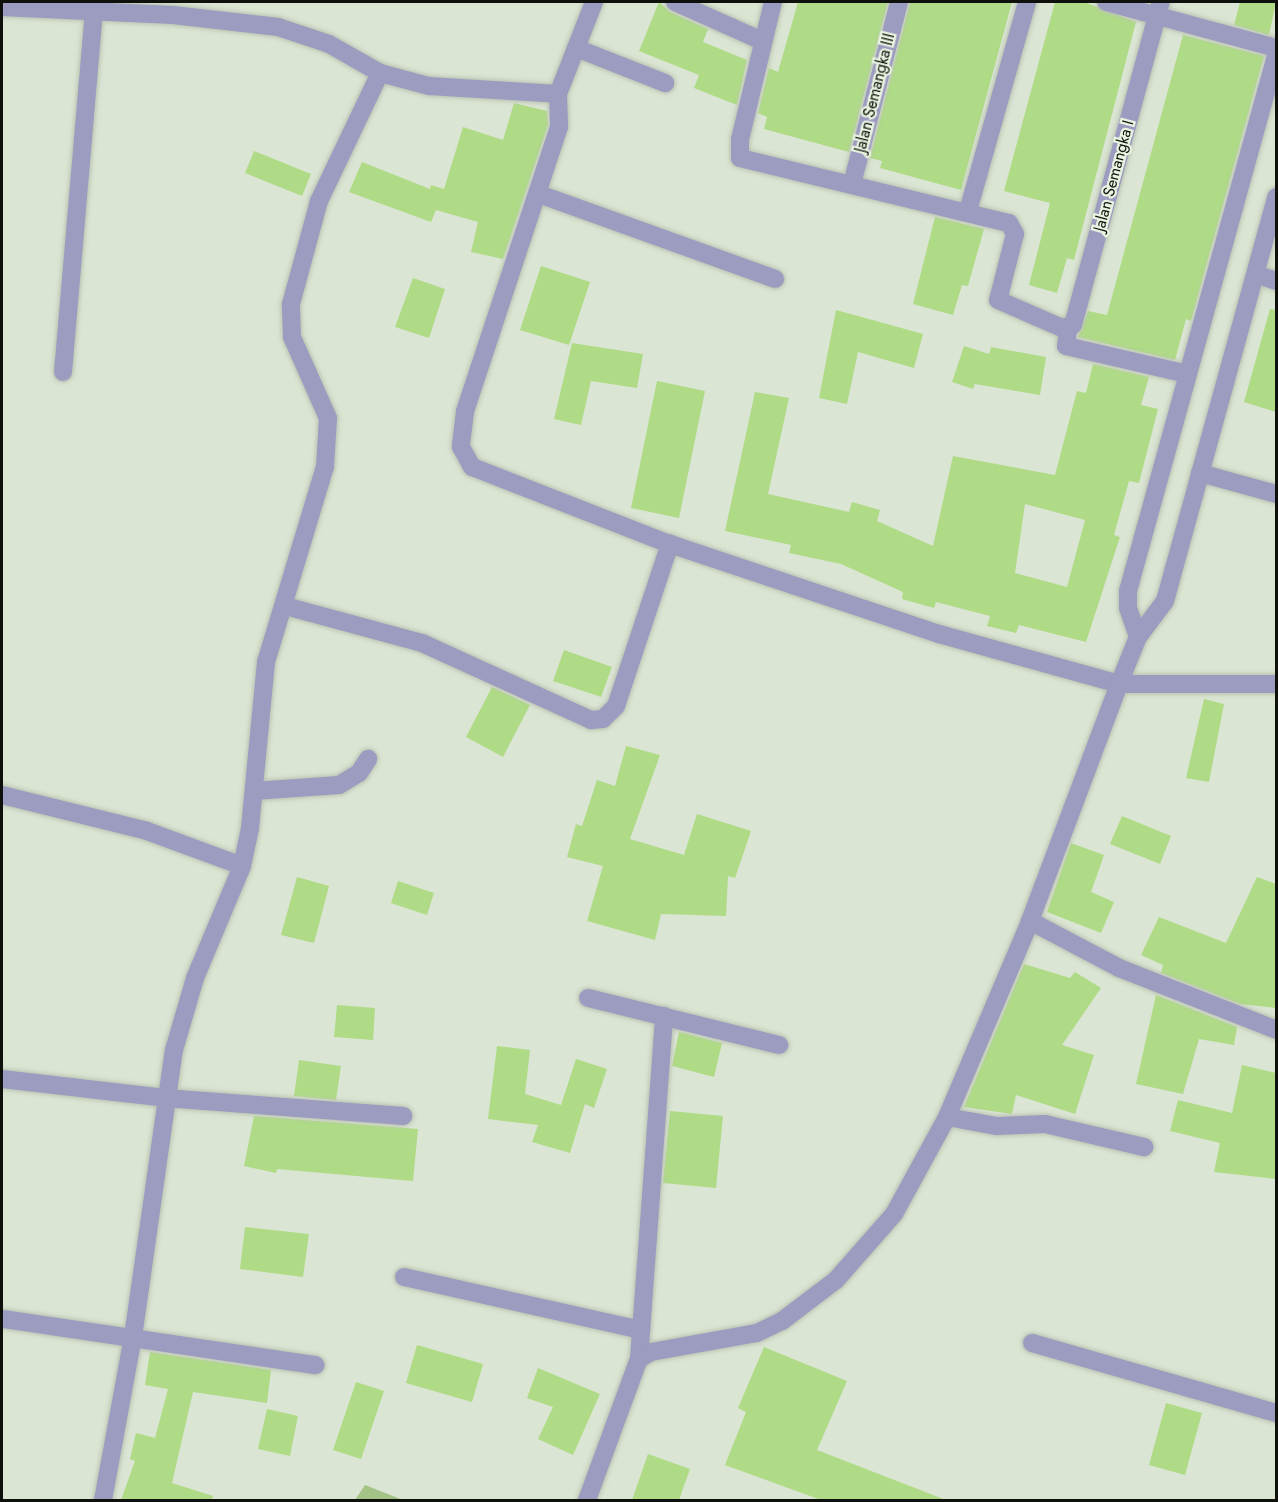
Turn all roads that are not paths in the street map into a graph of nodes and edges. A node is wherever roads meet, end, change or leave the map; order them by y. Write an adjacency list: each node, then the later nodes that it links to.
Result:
1 (594, 2): 12 (street)
2 (675, 2): 11 (street)
3 (773, 2): 11 (street)
4 (898, 2): 18 (street, Jalan Semangka III)
5 (1027, 2): 21 (street)
6 (1106, 2): 9 (street)
7 (2, 6): 8 (street)
8 (67, 6): 10 (street)
9 (1159, 8): 13 (street); 25 (street, Jalan Semangka I)
10 (94, 14): 15 (street); 26 (street)
11 (762, 41): 18 (street)
12 (576, 48): 16 (street); 17 (street)
13 (1276, 48)
14 (1276, 56): 27 (street)
15 (380, 74): 17 (street); 31 (street)
16 (665, 83)
17 (558, 94): 19 (street)
18 (852, 184): 21 (street)
19 (539, 194): 23 (street); 30 (street)
20 (1276, 197): 22 (street)
21 (968, 211): 25 (street)
22 (1258, 275): 24 (street); 28 (street)
23 (775, 279)
24 (1276, 280)
25 (1065, 328): 27 (street)
26 (63, 372)
27 (1187, 374): 32 (street)
28 (1200, 473): 29 (street); 32 (street)
29 (1276, 494)
30 (670, 544): 31 (street); 33 (street)
31 (285, 606): 36 (street)
32 (1138, 637): 33 (street)
33 (1119, 684): 34 (street); 39 (street)
34 (1276, 684)
35 (368, 759): 36 (street)
36 (254, 791): 38 (street)
37 (2, 795): 38 (street)
38 (242, 866): 45 (street)
39 (1030, 921): 42 (street); 47 (street)
40 (588, 998): 41 (street)
41 (664, 1016): 43 (street); 51 (street)
42 (1276, 1030)
43 (779, 1046)
44 (2, 1079): 45 (street)
45 (165, 1098): 46 (street); 52 (street)
46 (403, 1116)
47 (946, 1117): 48 (street); 54 (street)
48 (1144, 1147)
49 (404, 1277): 51 (street)
50 (3, 1319): 52 (street)
51 (641, 1330): 54 (street)
52 (133, 1337): 55 (street); 57 (street)
53 (1032, 1343): 56 (street)
54 (639, 1359): 58 (street)
55 (316, 1365)
56 (1276, 1413)
57 (103, 1500)
58 (587, 1500)

